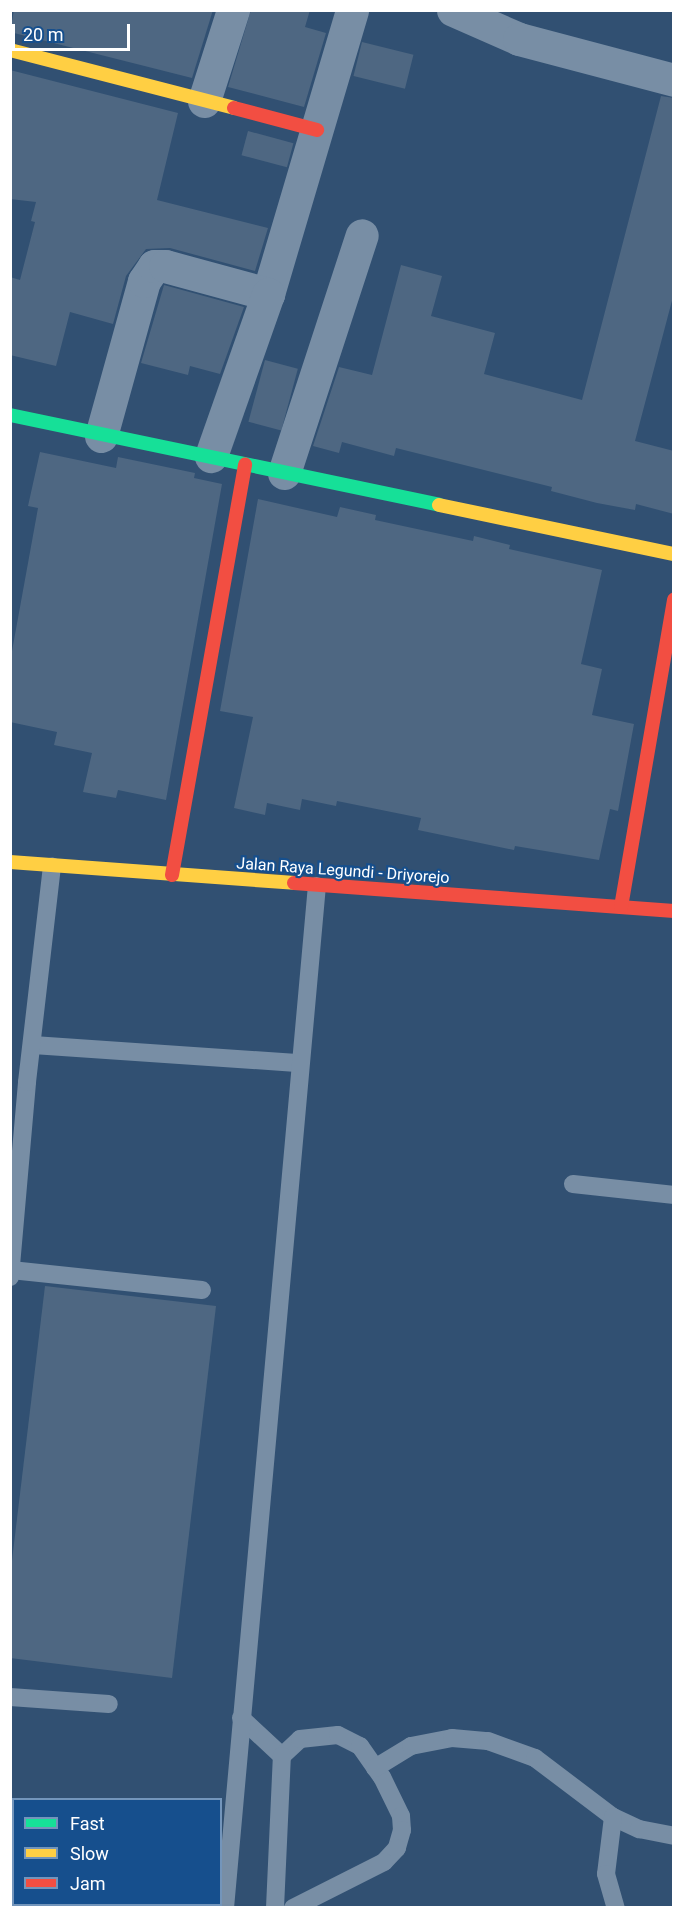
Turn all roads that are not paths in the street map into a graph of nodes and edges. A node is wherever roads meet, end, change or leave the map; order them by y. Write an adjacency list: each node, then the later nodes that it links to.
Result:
1 (233, 10): 6 (street)
2 (352, 10): 7 (street)
3 (453, 10): 5 (street)
4 (10, 50): 6 (street)
5 (674, 80)
6 (204, 101): 7 (street)
7 (317, 130): 9 (street)
8 (362, 235): 14 (street)
9 (267, 294): 11 (street); 12 (street)
10 (10, 415): 11 (street)
11 (101, 436): 12 (street)
12 (211, 456): 13 (street)
13 (245, 464): 14 (street); 19 (street)
14 (284, 473): 15 (street)
15 (674, 554)
16 (674, 600): 21 (street)
17 (10, 862): 18 (street, Jalan Raya Legundi - Driyorejo)
18 (52, 866): 19 (street, Jalan Raya Legundi - Driyorejo); 23 (lane)
19 (172, 875): 20 (street, Jalan Raya Legundi - Driyorejo)
20 (317, 886): 21 (street, Jalan Raya Legundi - Driyorejo); 24 (lane)
21 (621, 907): 22 (street, Jalan Raya Legundi - Driyorejo)
22 (674, 911)
23 (33, 1045): 24 (lane); 25 (lane)
24 (300, 1063): 32 (lane)
25 (19, 1081): 28 (lane)
26 (573, 1184): 27 (lane)
27 (674, 1195)
28 (11, 1273): 29 (lane)
29 (202, 1290)
30 (10, 1697): 31 (lane)
31 (109, 1704)
32 (241, 1718): 33 (lane); 37 (lane)
33 (282, 1756): 34 (lane); 38 (lane)
34 (375, 1768): 35 (lane); 39 (lane)
35 (613, 1817): 36 (lane); 40 (lane)
36 (674, 1836)
37 (225, 1908)
38 (274, 1908)
39 (292, 1908)
40 (616, 1908)

